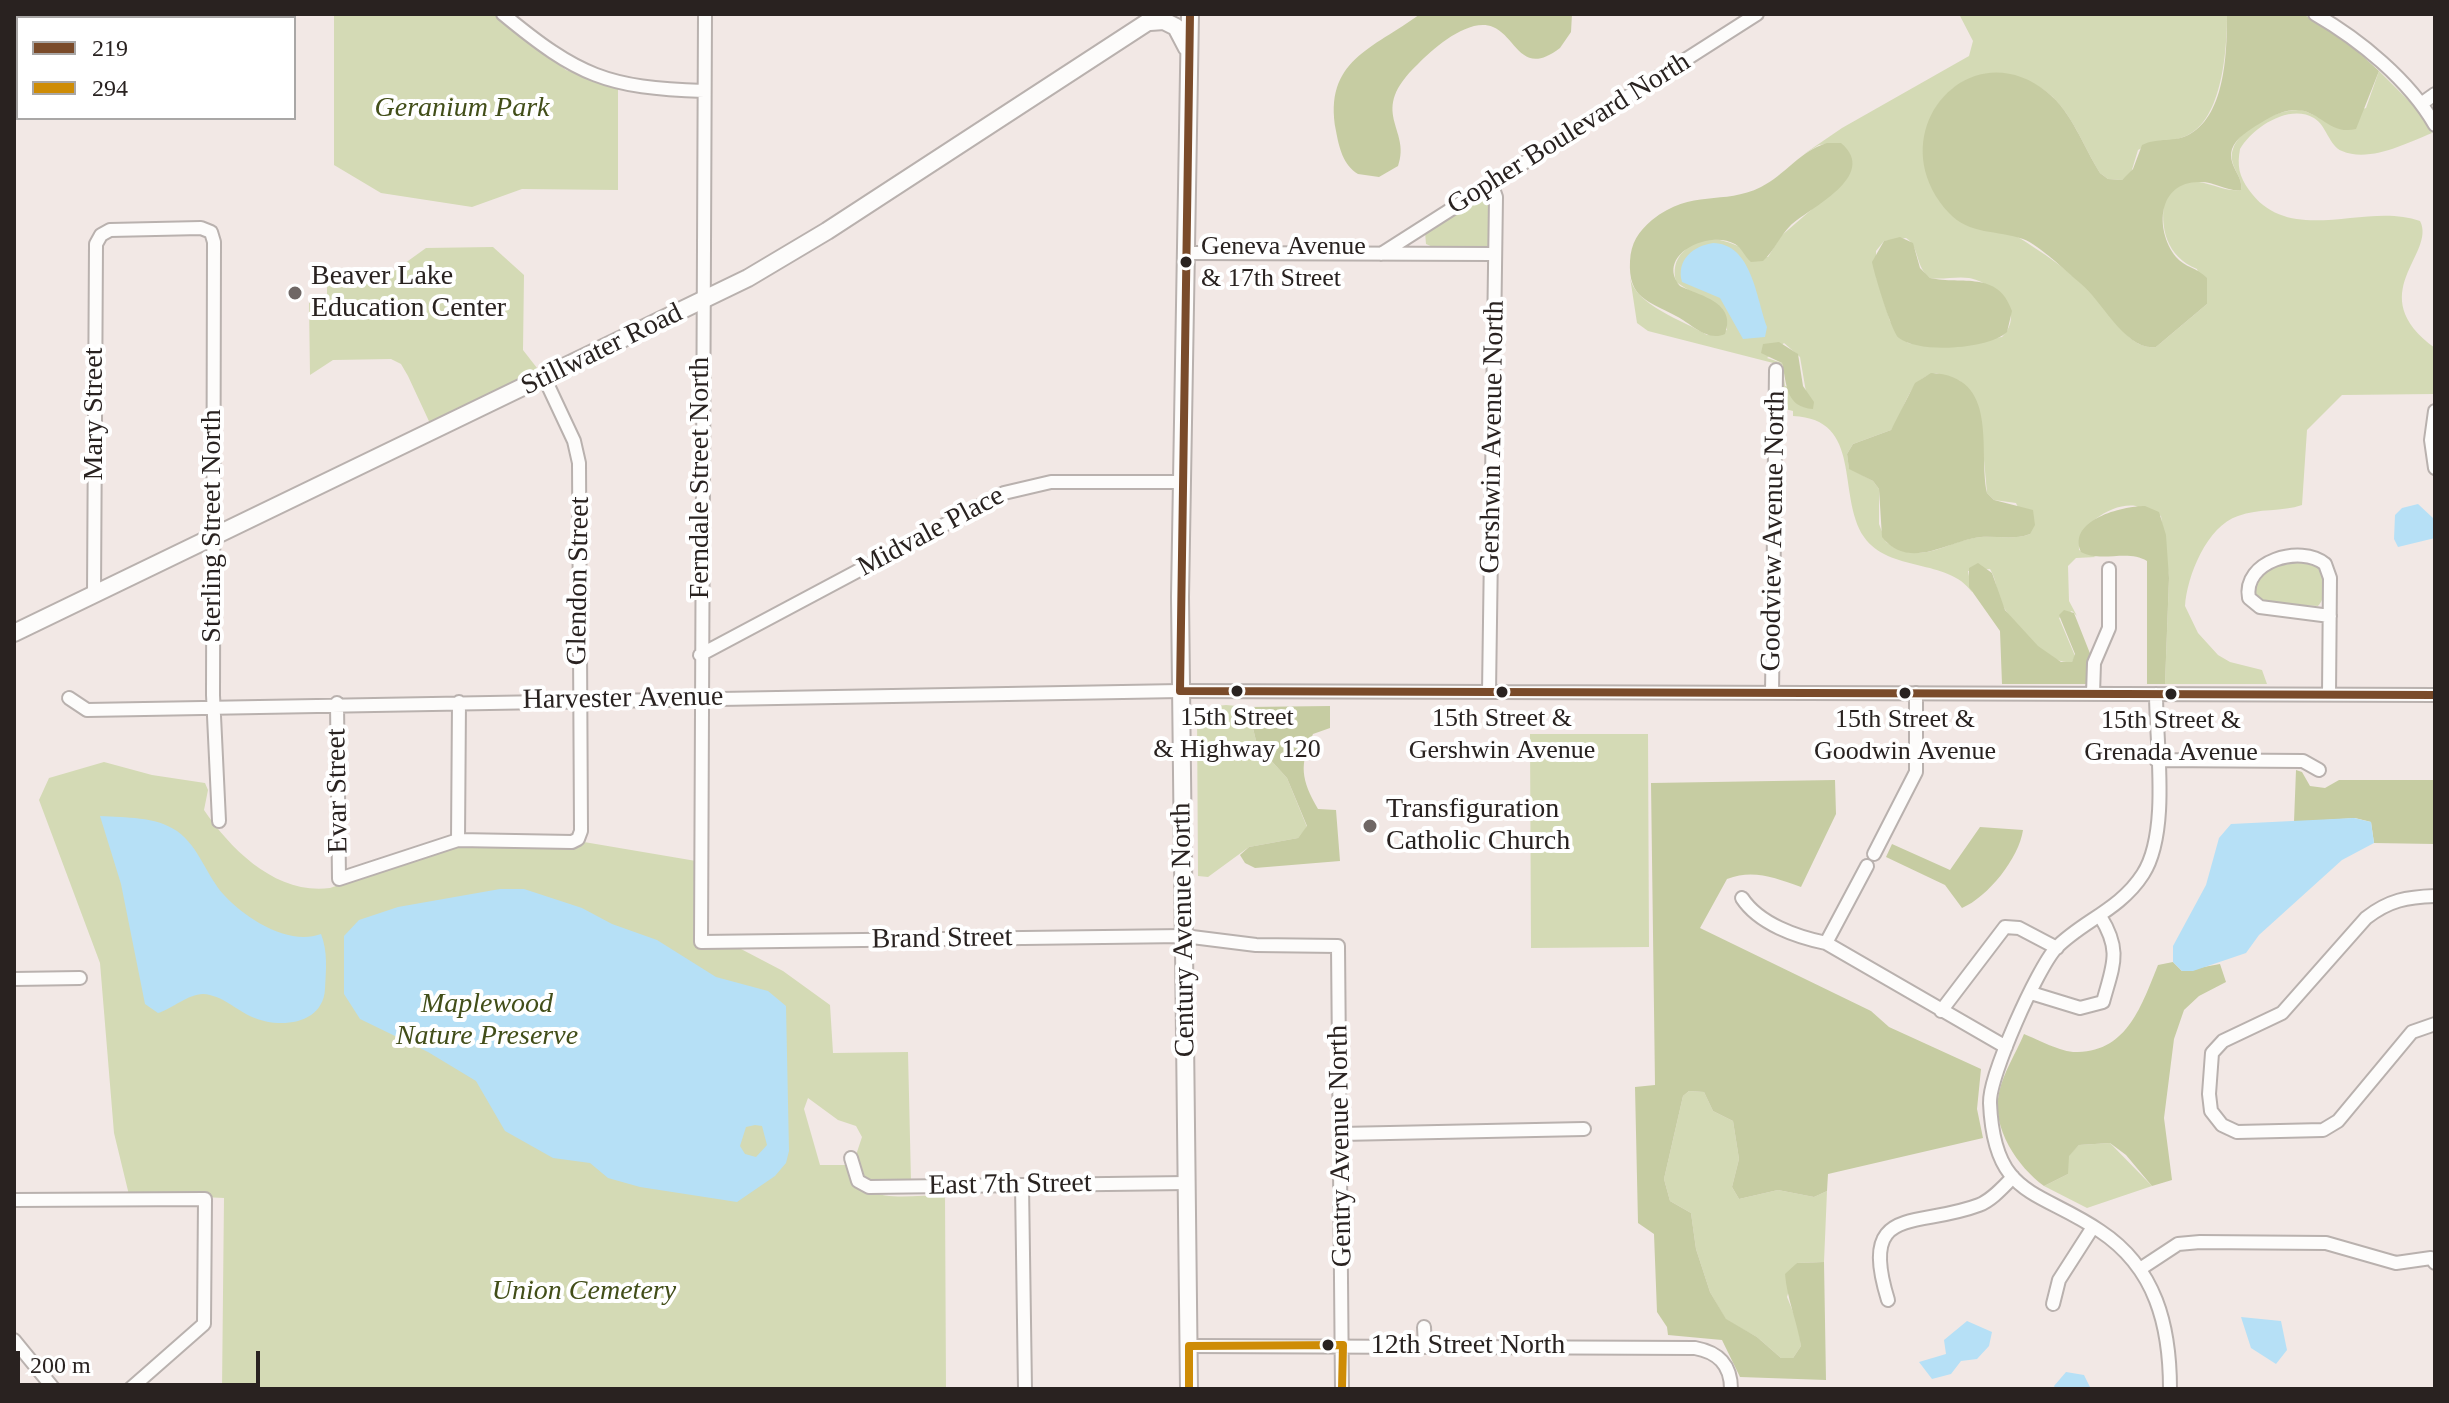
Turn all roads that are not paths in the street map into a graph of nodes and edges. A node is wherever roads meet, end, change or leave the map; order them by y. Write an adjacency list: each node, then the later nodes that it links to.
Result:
1 (705, 14): 8 (street, Ferndale Street North)
2 (1190, 14): 7 (main road, Century Avenue North)
3 (1757, 14): 12 (street, Gopher Boulevard North)
4 (507, 15): 8 (street)
5 (2324, 16): 10 (street)
6 (1154, 18): 7 (main road); 17 (main road, Stillwater Road)
7 (1190, 58): 14 (main road, Century Avenue North)
8 (704, 91): 17 (street, Ferndale Street North)
9 (2435, 94): 10 (street)
10 (2421, 104): 11 (street)
11 (2435, 125)
12 (1491, 183): 15 (street, Gopher Boulevard North); 16 (street, Gershwin Avenue North)
13 (211, 232): 23 (street, Sterling Street North); 25 (street, Mary Street)
14 (1187, 253): 15 (street); 22 (main road, Century Avenue North)
15 (1381, 254): 16 (street)
16 (1495, 254): 30 (street, Gershwin Avenue North)
17 (702, 301): 19 (main road, Stillwater Road); 28 (street, Ferndale Street North)
18 (1776, 370): 31 (street, Goodview Avenue North)
19 (544, 377): 23 (main road, Stillwater Road); 39 (street, Glendon Street)
20 (2435, 411): 21 (street)
21 (2435, 468)
22 (1182, 482): 28 (street, Midvale Place); 29 (main road, Century Avenue North)
23 (212, 538): 25 (main road, Stillwater Road); 42 (street, Sterling Street North)
24 (2109, 569): 33 (street)
25 (94, 594): 27 (main road, Stillwater Road)
26 (2330, 616): 26 (street); 35 (street)
27 (14, 633)
28 (700, 655): 38 (street, Ferndale Street North)
29 (1180, 691): 30 (street, Harvester Avenue); 38 (street, Harvester Avenue); 52 (main road, Century Avenue North)
30 (1489, 692): 31 (street, Harvester Avenue)
31 (1772, 693): 32 (street, Harvester Avenue)
32 (1916, 693): 33 (street, Harvester Avenue); 47 (street)
33 (2093, 694): 34 (street, Harvester Avenue)
34 (2156, 694): 35 (street, Harvester Avenue); 43 (street)
35 (2329, 694): 36 (street, Harvester Avenue)
36 (2435, 695)
37 (69, 698): 42 (street, Harvester Avenue)
38 (700, 698): 39 (street, Harvester Avenue); 53 (street, Ferndale Street North)
39 (578, 700): 40 (street, Harvester Avenue); 46 (street, Glendon Street)
40 (459, 702): 41 (street, Harvester Avenue); 46 (street)
41 (337, 703): 42 (street, Harvester Avenue); 46 (street, Evar Street)
42 (215, 706): 45 (street, Sterling Street North)
43 (2156, 760): 44 (street); 51 (street)
44 (2319, 770)
45 (219, 821)
46 (458, 840)
47 (1874, 854)
48 (1867, 866): 54 (street)
49 (2435, 896): 61 (street)
50 (1742, 898): 54 (street)
51 (2100, 916): 56 (street); 59 (street)
52 (1184, 936): 53 (street, Brand Street); 55 (street, Brand Street); 67 (main road, Century Avenue North)
53 (701, 942)
54 (1826, 943): 60 (street)
55 (1338, 946): 64 (street, Gentry Avenue North)
56 (2057, 948): 59 (street); 60 (street)
57 (80, 978): 58 (street)
58 (14, 979)
59 (2031, 993): 62 (street)
60 (1941, 1011): 62 (street)
61 (2435, 1024)
62 (2006, 1047): 66 (street)
63 (1584, 1129): 64 (street)
64 (1341, 1134): 77 (street, Gentry Avenue North)
65 (851, 1158): 68 (street, East 7th Street)
66 (2013, 1177): 70 (street); 73 (street)
67 (1187, 1183): 68 (street, East 7th Street); 78 (main road, Century Avenue North)
68 (1022, 1185): 82 (street)
69 (14, 1200): 81 (street)
70 (2093, 1227): 72 (street); 74 (street)
71 (2434, 1256): 72 (street)
72 (2140, 1269): 86 (street)
73 (1888, 1300)
74 (2053, 1304)
75 (1424, 1327): 79 (street)
76 (14, 1340): 80 (street)
77 (1343, 1345): 78 (street, 12th Street North); 79 (street, 12th Street North); 84 (street)
78 (1189, 1346): 83 (main road, Century Avenue North)
79 (1425, 1346): 85 (street, 12th Street North)
80 (54, 1389)
81 (130, 1389)
82 (1025, 1389)
83 (1189, 1389)
84 (1342, 1389)
85 (1731, 1389)
86 (2170, 1389)

